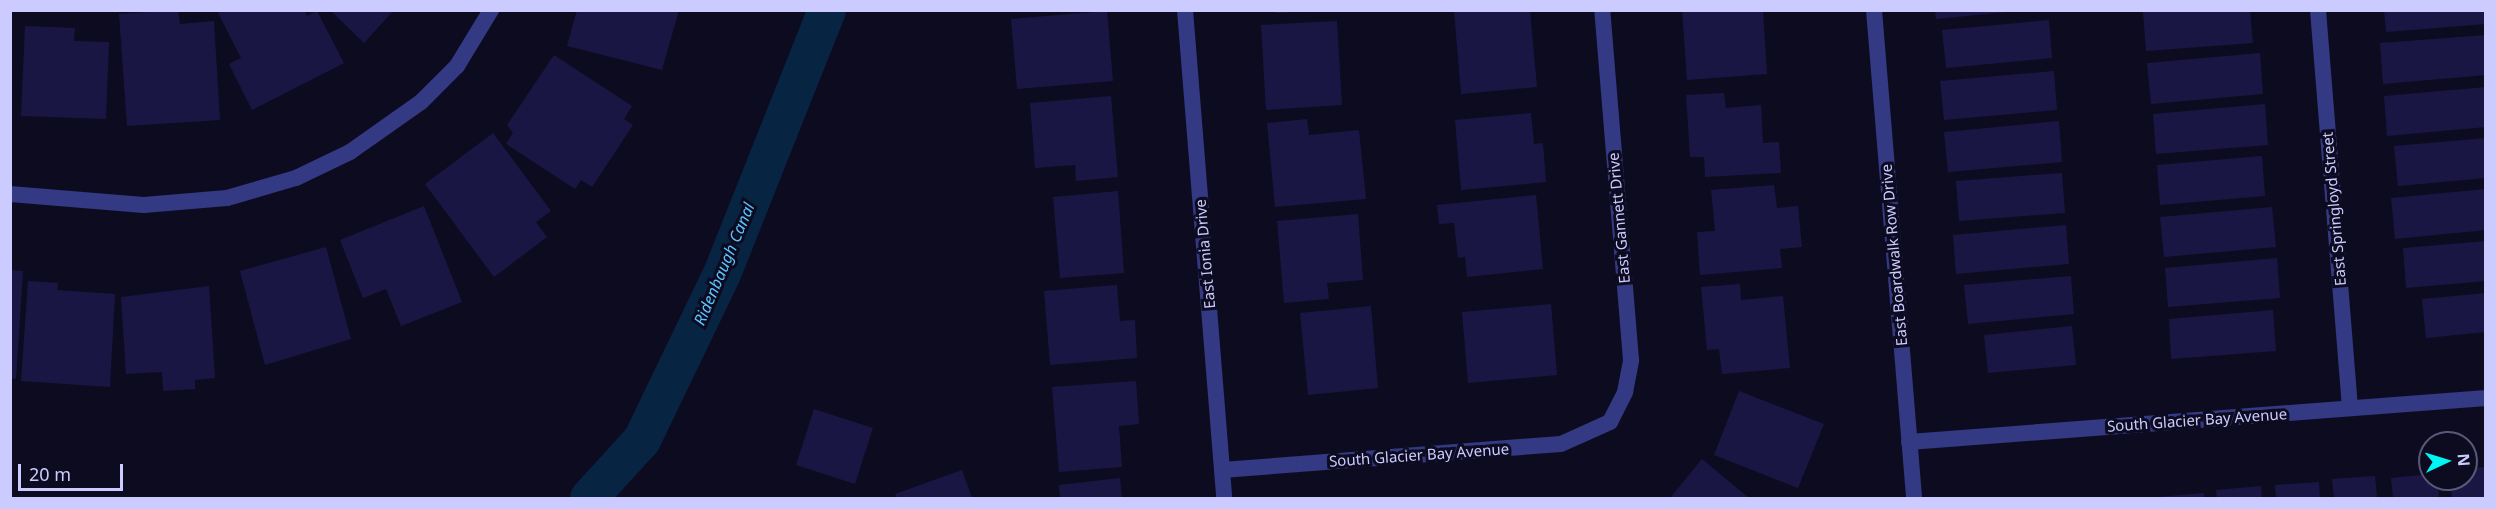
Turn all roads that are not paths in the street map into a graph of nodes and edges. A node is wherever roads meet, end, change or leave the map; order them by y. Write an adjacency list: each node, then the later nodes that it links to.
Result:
1 (491, 10): 6 (street)
2 (1185, 10): 11 (street, East Ionia Drive)
3 (1602, 10): 9 (street, East Gannett Drive)
4 (1875, 10): 10 (street, East Boardwalk Row Drive)
5 (2318, 10): 8 (street, East Springloyd Street)
6 (10, 194)
7 (2486, 398): 8 (street, South Glacier Bay Avenue)
8 (2350, 408): 10 (street, South Glacier Bay Avenue)
9 (1610, 422): 11 (street, South Glacier Bay Avenue)
10 (1909, 442): 13 (street, East Boardwalk Row Drive)
11 (1222, 470): 12 (street, East Ionia Drive)
12 (1224, 498)
13 (1914, 498)

